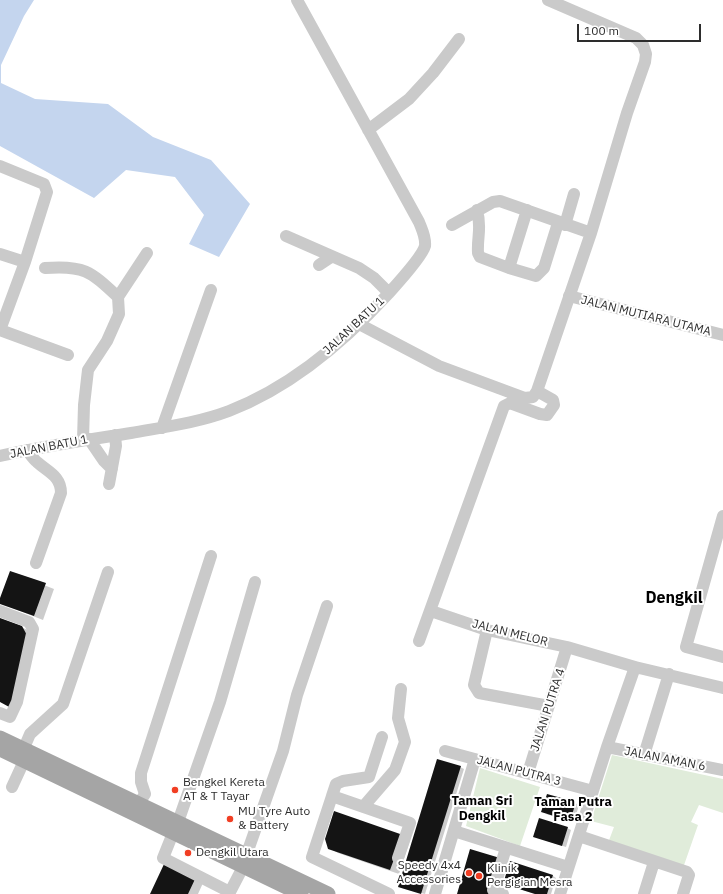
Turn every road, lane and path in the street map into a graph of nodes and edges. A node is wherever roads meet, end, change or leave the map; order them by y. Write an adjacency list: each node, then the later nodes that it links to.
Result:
1 (297, 0): 4 (street, JALAN BATU 1)
2 (548, 0): 11 (street)
3 (459, 39): 4 (street)
4 (368, 130): 21 (street, JALAN BATU 1)
5 (0, 166): 16 (street)
6 (574, 194): 9 (street)
7 (477, 210): 8 (street); 10 (street); 19 (street)
8 (527, 210): 9 (street); 19 (street)
9 (561, 224): 11 (street); 19 (street)
10 (452, 225)
11 (591, 233): 23 (street)
12 (286, 236): 15 (street)
13 (147, 253): 22 (street)
14 (0, 254): 16 (street)
15 (331, 257): 17 (street); 21 (street)
16 (25, 262): 25 (street)
17 (319, 265)
18 (46, 268): 22 (street)
19 (509, 268)
20 (211, 290): 29 (street)
21 (389, 293): 24 (street, JALAN BATU 1)
22 (118, 296): 31 (street)
23 (569, 296): 26 (street, JALAN MUTIARA UTAMA); 28 (street)
24 (359, 324): 28 (street); 29 (street, JALAN BATU 1)
25 (0, 330): 27 (street)
26 (723, 335)
27 (68, 355)
28 (537, 391): 42 (street)
29 (162, 428): 30 (street, JALAN BATU 1)
30 (115, 435): 31 (street, JALAN BATU 1); 34 (street)
31 (86, 440): 32 (street, JALAN BATU 1); 34 (street)
32 (27, 450): 33 (street, JALAN BATU 1); 38 (street)
33 (0, 456)
34 (112, 469): 35 (street)
35 (109, 484)
36 (723, 516): 47 (street)
37 (211, 556): 67 (street)
38 (36, 563)
39 (108, 572): 59 (street)
40 (255, 582): 69 (street)
41 (326, 606): 74 (street)
42 (430, 610): 44 (street, JALAN MELOR); 45 (street)
43 (0, 612): 53 (street)
44 (487, 630): 46 (street, JALAN MELOR); 52 (street)
45 (419, 641)
46 (567, 647): 48 (street, JALAN MELOR); 52 (street, JALAN PUTRA 4)
47 (723, 657)
48 (635, 667): 49 (street, JALAN MELOR); 56 (street)
49 (669, 674): 50 (street, JALAN MELOR); 60 (street)
50 (723, 688)
51 (401, 689): 68 (street)
52 (549, 706): 63 (street, JALAN PUTRA 4)
53 (5, 715)
54 (382, 737): 66 (street)
55 (0, 738): 59 (main road)
56 (607, 747): 60 (street, JALAN AMAN 6); 65 (street)
57 (0, 749): 59 (main road)
58 (444, 751): 61 (street, JALAN PUTRA 3)
59 (24, 755): 64 (street); 67 (main road); 69 (main road)
60 (644, 755): 62 (street, JALAN AMAN 6)
61 (475, 759): 63 (street, JALAN PUTRA 3); 70 (street)
62 (723, 770)
63 (528, 773): 65 (street, JALAN PUTRA 3)
64 (12, 788)
65 (593, 790): 71 (street)
66 (332, 796): 68 (street); 81 (street)
67 (139, 803): 69 (main road)
68 (363, 807): 73 (street)
69 (175, 827): 74 (main road); 78 (street)
70 (454, 831): 72 (street); 82 (street)
71 (579, 836): 75 (street); 76 (street)
72 (506, 848): 76 (street); 83 (street)
73 (398, 858)
74 (244, 862): 77 (main road); 78 (street); 80 (main road)
75 (654, 862): 85 (street); 86 (street)
76 (568, 867): 84 (street)
77 (278, 889): 79 (main road)
78 (233, 893)
79 (301, 894)
80 (328, 894)
81 (389, 894)
82 (435, 894)
83 (503, 894)
84 (560, 894)
85 (644, 894)
86 (683, 894)

